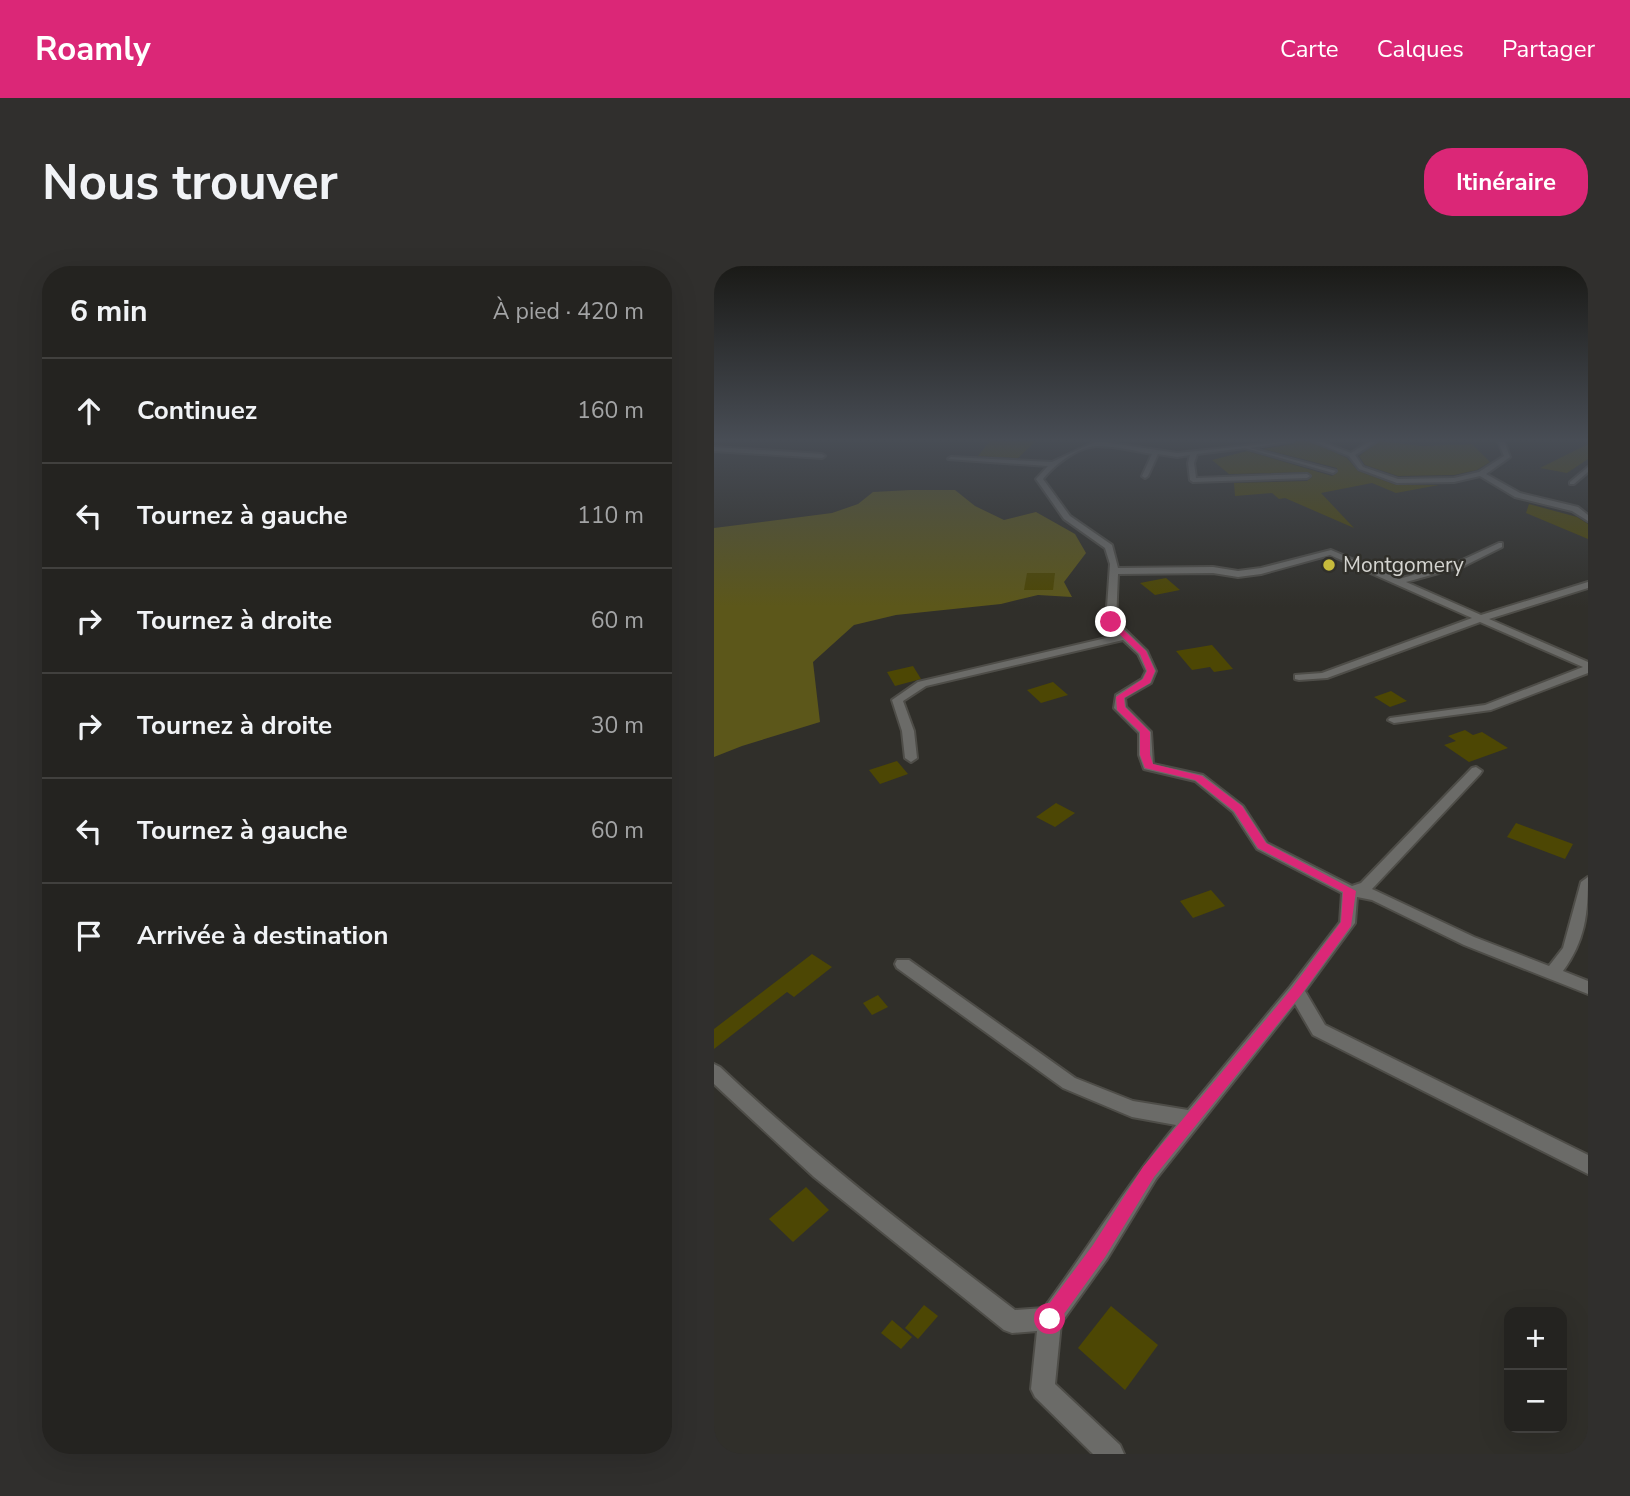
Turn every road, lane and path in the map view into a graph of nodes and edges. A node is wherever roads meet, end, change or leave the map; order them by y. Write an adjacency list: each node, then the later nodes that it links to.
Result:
1 (1054, 496): 5 (street)
2 (1524, 496): 3 (street)
3 (1588, 519)
4 (1499, 545): 6 (street)
5 (1113, 571): 6 (street); 9 (street)
6 (1401, 581): 8 (street)
7 (1588, 585): 8 (street)
8 (1479, 619): 10 (street); 11 (street)
9 (1126, 636): 13 (street); 16 (street)
10 (1588, 668): 12 (street)
11 (1299, 677)
12 (1394, 720)
13 (911, 758)
14 (1476, 771): 16 (street)
15 (1588, 882): 18 (street)
16 (1350, 891): 18 (street); 20 (street)
17 (903, 964): 22 (street)
18 (1553, 973): 19 (street)
19 (1588, 988)
20 (1296, 991): 22 (street); 23 (street)
21 (714, 1072): 24 (street)
22 (1192, 1119): 24 (street)
23 (1588, 1165)
24 (1050, 1319): 25 (street)
25 (1111, 1454)

